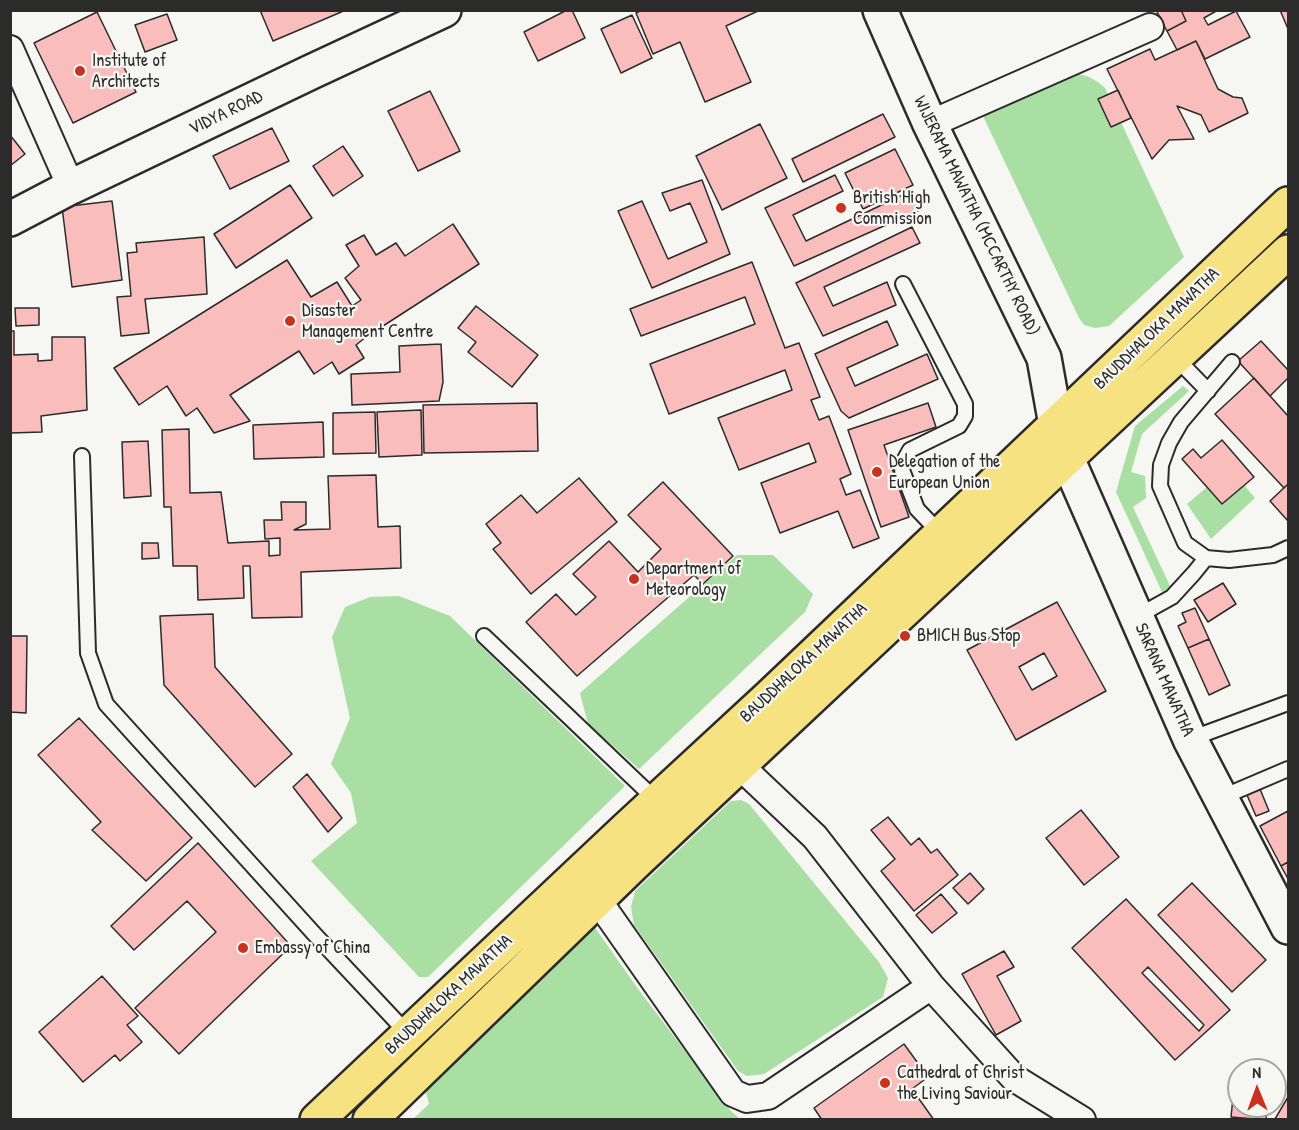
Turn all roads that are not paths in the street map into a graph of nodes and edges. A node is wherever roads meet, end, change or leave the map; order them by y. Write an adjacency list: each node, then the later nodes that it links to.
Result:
1 (880, 10): 5 (street, WIJERAMA MAWATHA (MCCARTHY ROAD))
2 (430, 13): 6 (street, VIDYA ROAD)
3 (1150, 27): 5 (street)
4 (10, 49): 6 (street)
5 (930, 124): 14 (street, WIJERAMA MAWATHA (MCCARTHY ROAD))
6 (71, 187): 8 (street, VIDYA ROAD)
7 (1288, 204): 14 (main road, BAUDDHALOKA MAWATHA)
8 (10, 219)
9 (1288, 252): 11 (main road, BAUDDHALOKA MAWATHA)
10 (903, 284): 17 (lane)
11 (1175, 357): 13 (lane); 16 (main road, BAUDDHALOKA MAWATHA)
12 (1232, 362): 13 (lane)
13 (1208, 391): 19 (lane)
14 (1056, 425): 16 (street, SARANA MAWATHA); 17 (main road, BAUDDHALOKA MAWATHA)
15 (82, 456): 31 (lane)
16 (1067, 458): 20 (street, SARANA MAWATHA); 24 (main road, BAUDDHALOKA MAWATHA)
17 (941, 534): 27 (main road, BAUDDHALOKA MAWATHA)
18 (1288, 548): 19 (lane)
19 (1206, 558): 20 (lane)
20 (1136, 617): 23 (street, SARANA MAWATHA)
21 (484, 636): 27 (lane)
22 (1288, 703): 23 (lane)
23 (1190, 740): 26 (street, SARANA MAWATHA)
24 (739, 765): 28 (main road, BAUDDHALOKA MAWATHA); 30 (street)
25 (1288, 769): 26 (lane)
26 (1220, 798): 29 (street, SARANA MAWATHA)
27 (657, 801): 28 (main road, BAUDDHALOKA MAWATHA)
28 (586, 888): 30 (street); 31 (main road, BAUDDHALOKA MAWATHA)
29 (1288, 927)
30 (931, 987): 34 (street)
31 (420, 1047): 32 (main road, BAUDDHALOKA MAWATHA); 33 (main road, BAUDDHALOKA MAWATHA)
32 (317, 1119)
33 (370, 1119)
34 (1082, 1119)

